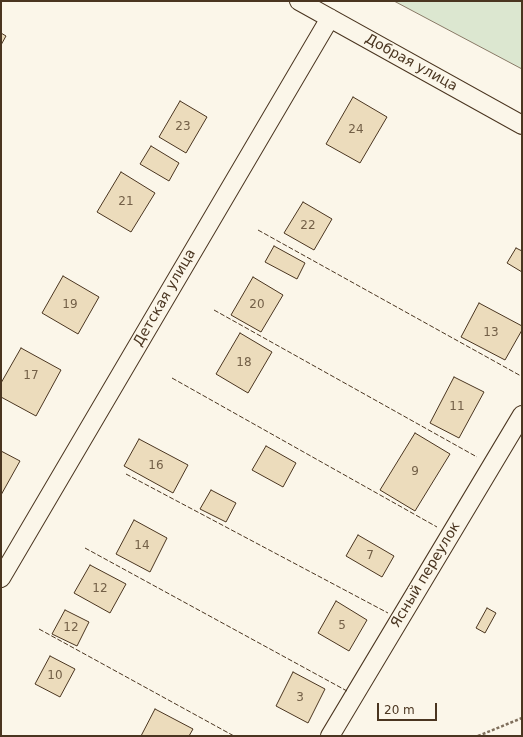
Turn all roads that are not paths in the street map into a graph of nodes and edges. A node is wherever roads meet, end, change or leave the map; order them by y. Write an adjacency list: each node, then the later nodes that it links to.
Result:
1 (299, 1): 2 (street, Добрая улица)
2 (330, 18): 3 (street, Добрая улица); 5 (street, Детская улица)
3 (522, 125)
4 (522, 415): 6 (street, Ясный переулок)
5 (1, 578)
6 (330, 736)

